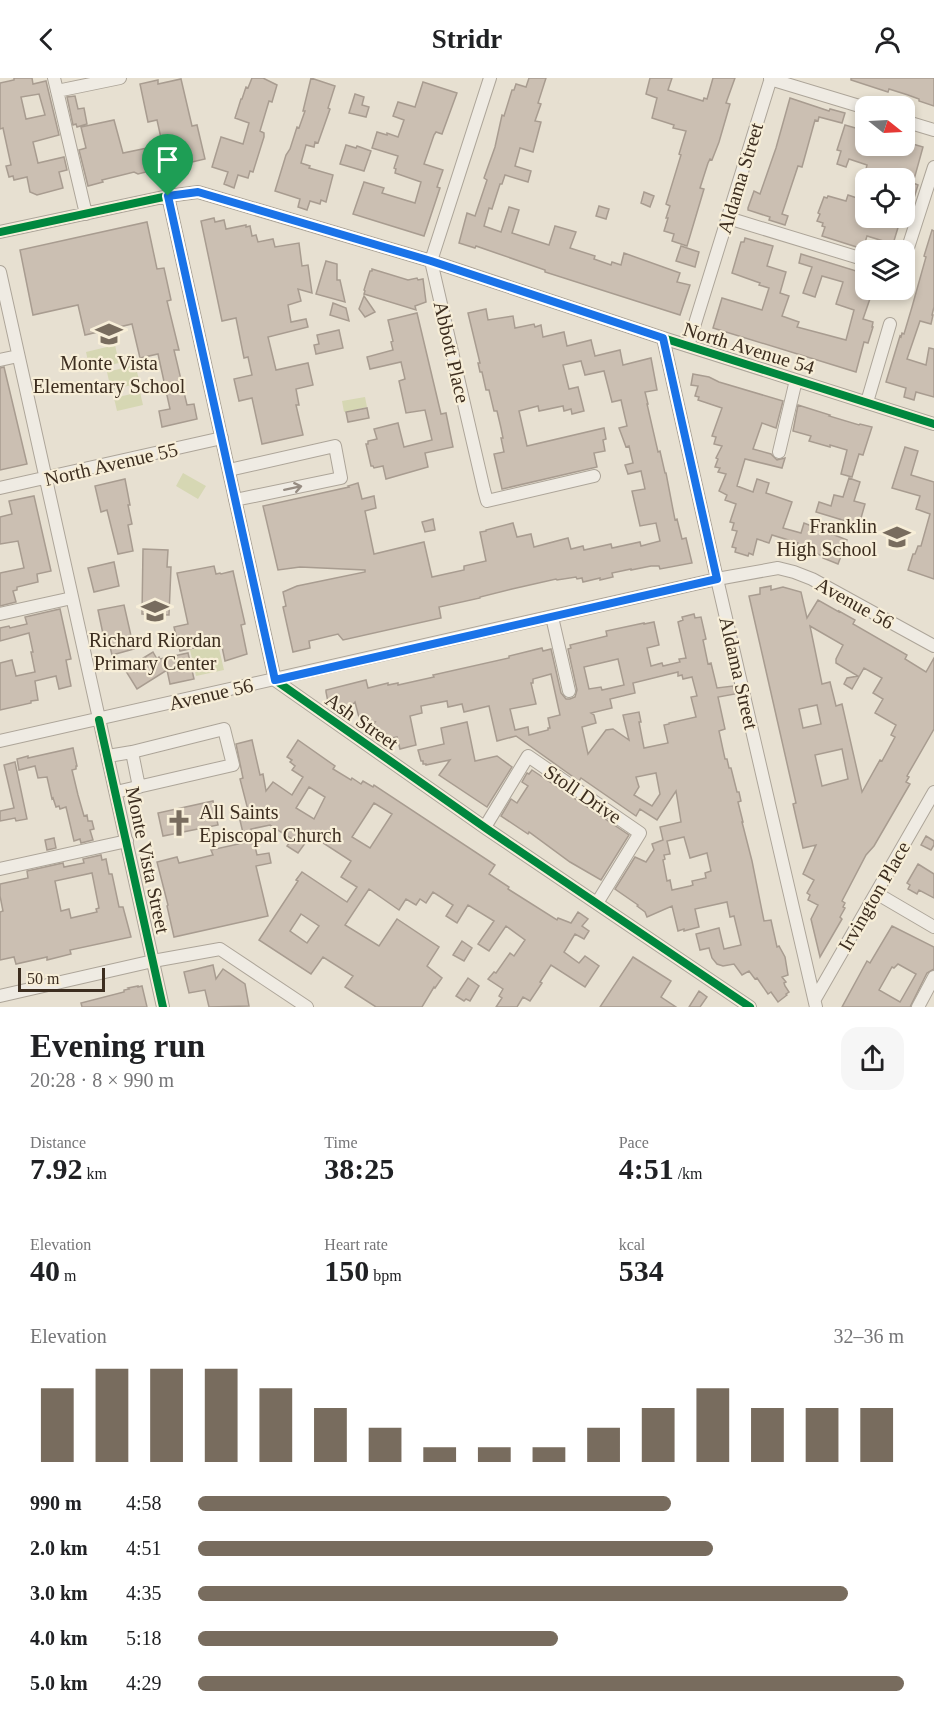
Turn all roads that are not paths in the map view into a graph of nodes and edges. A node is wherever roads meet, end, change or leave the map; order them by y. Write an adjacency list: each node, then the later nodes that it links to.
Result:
1 (54, 78): 5 (street)
2 (120, 78): 5 (street)
3 (490, 78): 16 (street)
4 (771, 78): 6 (street); 12 (street, Aldama Street)
5 (57, 91): 11 (street)
6 (855, 105)
7 (915, 124): 8 (street)
8 (934, 130)
9 (934, 167): 14 (street)
10 (168, 196): 11 (street, North Avenue 54); 16 (street, North Avenue 54); 26 (street)
11 (86, 214): 13 (street, North Avenue 54)
12 (728, 218): 15 (street); 20 (street, Aldama Street)
13 (0, 232)
14 (910, 240)
15 (855, 258)
16 (431, 261): 19 (street, North Avenue 54); 29 (street, Abbott Place)
17 (0, 273): 21 (street, Monte Vista Street)
18 (890, 324): 24 (street)
19 (663, 338): 20 (street, North Avenue 54); 33 (street, Aldama Street)
20 (688, 346): 23 (street, North Avenue 54)
21 (18, 356): 22 (street); 30 (street, Monte Vista Street)
22 (0, 360)
23 (796, 380): 24 (street, North Avenue 54); 27 (street)
24 (867, 402): 25 (street, North Avenue 54)
25 (934, 424)
26 (222, 438): 28 (street); 30 (street, North Avenue 55)
27 (779, 452)
28 (229, 470): 32 (street); 32 (street, one-way to 28)
29 (594, 476)
30 (46, 478): 31 (street, North Avenue 55); 34 (street, Monte Vista Street)
31 (0, 488)
32 (235, 500): 38 (street)
33 (717, 579): 36 (street, Avenue 56); 37 (street, Avenue 56); 56 (street, Aldama Street)
34 (72, 598): 35 (street); 40 (street, Monte Vista Street)
35 (0, 614)
36 (552, 617): 38 (street, Avenue 56); 39 (street)
37 (934, 646)
38 (275, 680): 40 (street, Avenue 56); 47 (street, Ash Street)
39 (569, 691)
40 (99, 720): 41 (street, Avenue 56); 43 (street, Monte Vista Street)
41 (0, 741)
42 (132, 752): 43 (street); 44 (street); 44 (street)
43 (108, 756): 45 (street, Monte Vista Street)
44 (139, 787): 45 (street)
45 (116, 792): 48 (street, Monte Vista Street)
46 (934, 792): 50 (street, Irvington Place)
47 (485, 827): 51 (street, Ash Street); 51 (street, Stoll Drive)
48 (127, 841): 49 (street); 53 (street, Monte Vista Street)
49 (0, 868)
50 (876, 893): 52 (street); 56 (street, Irvington Place)
51 (597, 903): 59 (street, Ash Street)
52 (934, 927)
53 (153, 961): 55 (street); 57 (street, Monte Vista Street); 58 (street)
54 (934, 977): 60 (street)
55 (0, 996)
56 (815, 1003)
57 (163, 1007)
58 (307, 1007)
59 (750, 1007)
60 (918, 1007)

